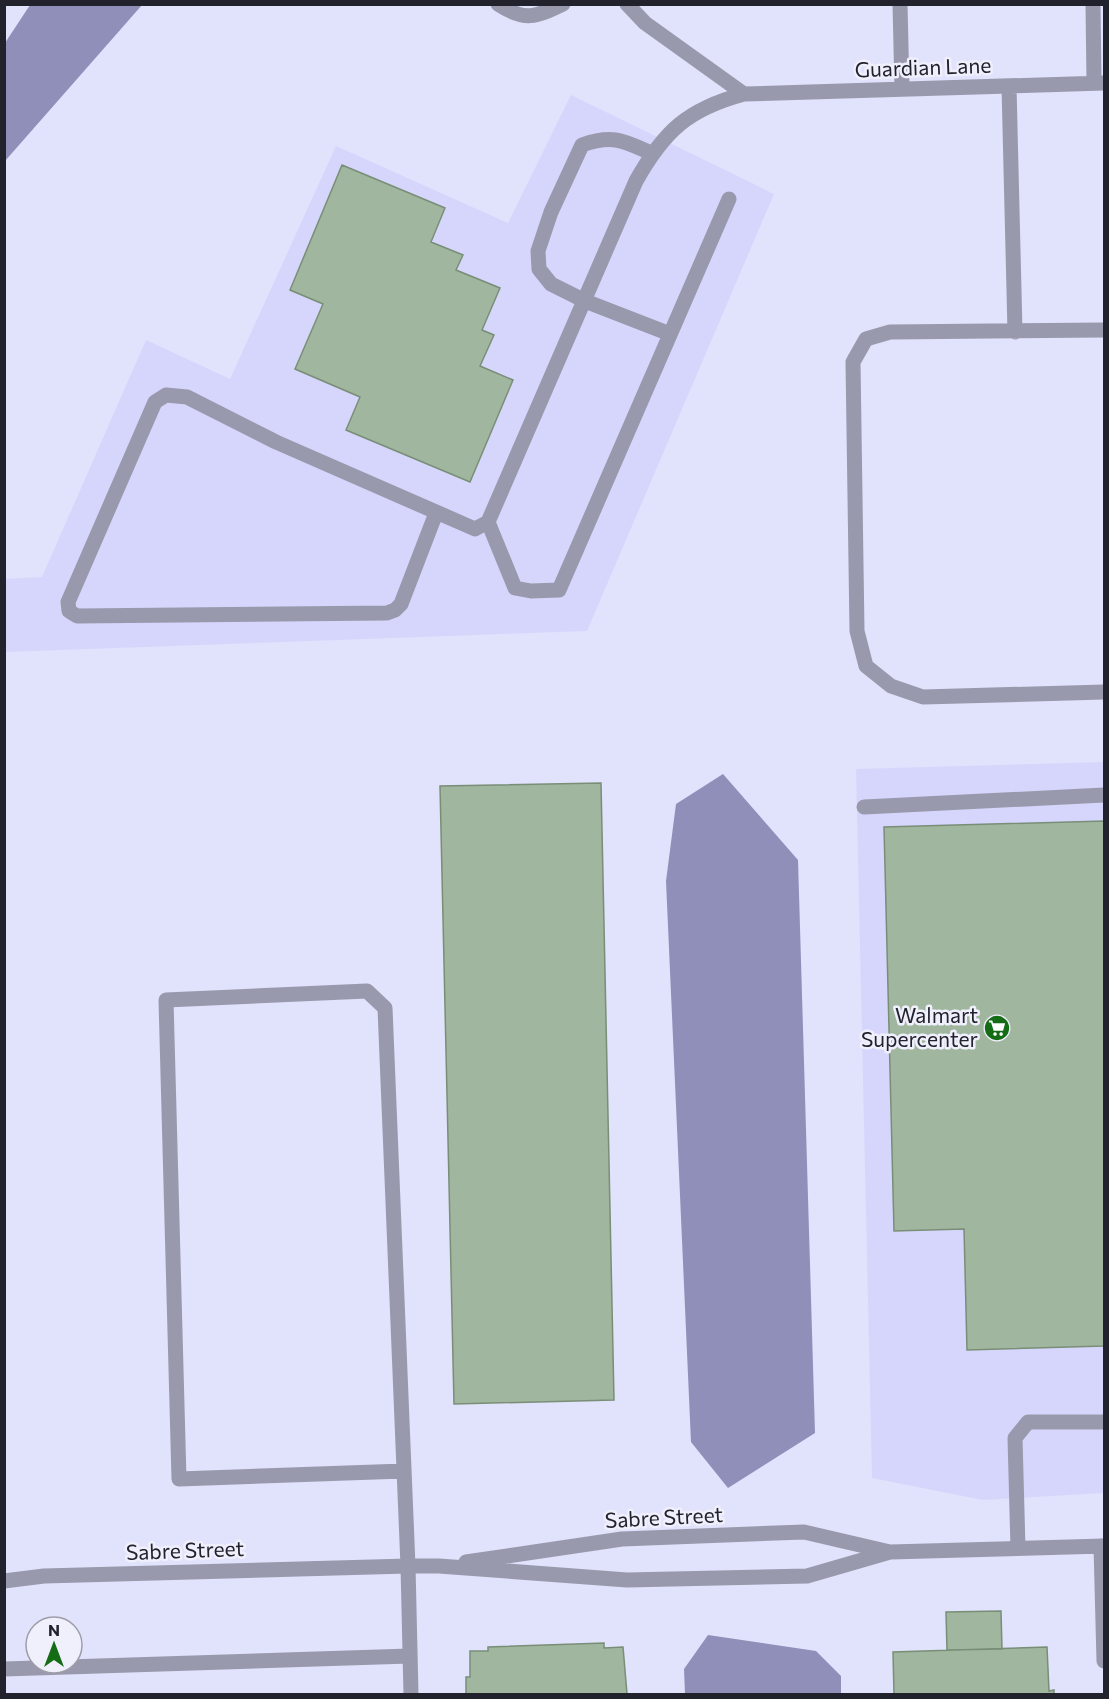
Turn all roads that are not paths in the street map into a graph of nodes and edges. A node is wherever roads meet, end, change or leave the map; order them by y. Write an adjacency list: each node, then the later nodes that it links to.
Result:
1 (498, 4): 2 (street)
2 (563, 4)
3 (627, 4): 9 (street)
4 (900, 4): 8 (street)
5 (1093, 4): 6 (street)
6 (1099, 83): 7 (street, Guardian Lane)
7 (1009, 86): 8 (street, Guardian Lane); 14 (street)
8 (902, 89): 9 (street, Guardian Lane)
9 (744, 94): 10 (street, Guardian Lane)
10 (651, 153): 12 (street, Guardian Lane); 12 (street)
11 (729, 199): 15 (street)
12 (585, 301): 15 (street); 17 (street, Guardian Lane)
13 (1104, 330): 14 (street)
14 (1015, 332): 18 (street)
15 (670, 334): 17 (street)
16 (436, 513): 16 (street); 17 (street)
17 (489, 522)
18 (1104, 692)
19 (1104, 795): 20 (street)
20 (864, 807)
21 (1104, 1422): 24 (street)
22 (404, 1471): 22 (street); 26 (street)
23 (1103, 1546): 24 (street, Sabre Street); 30 (street)
24 (1018, 1548): 25 (street, Sabre Street)
25 (890, 1552): 27 (street, Sabre Street); 27 (street, Sabre Street)
26 (408, 1566): 27 (street, Sabre Street); 28 (street, Sabre Street); 29 (street)
27 (439, 1566)
28 (4, 1581)
29 (410, 1656): 31 (street); 32 (street)
30 (1104, 1661)
31 (4, 1669)
32 (411, 1695)

